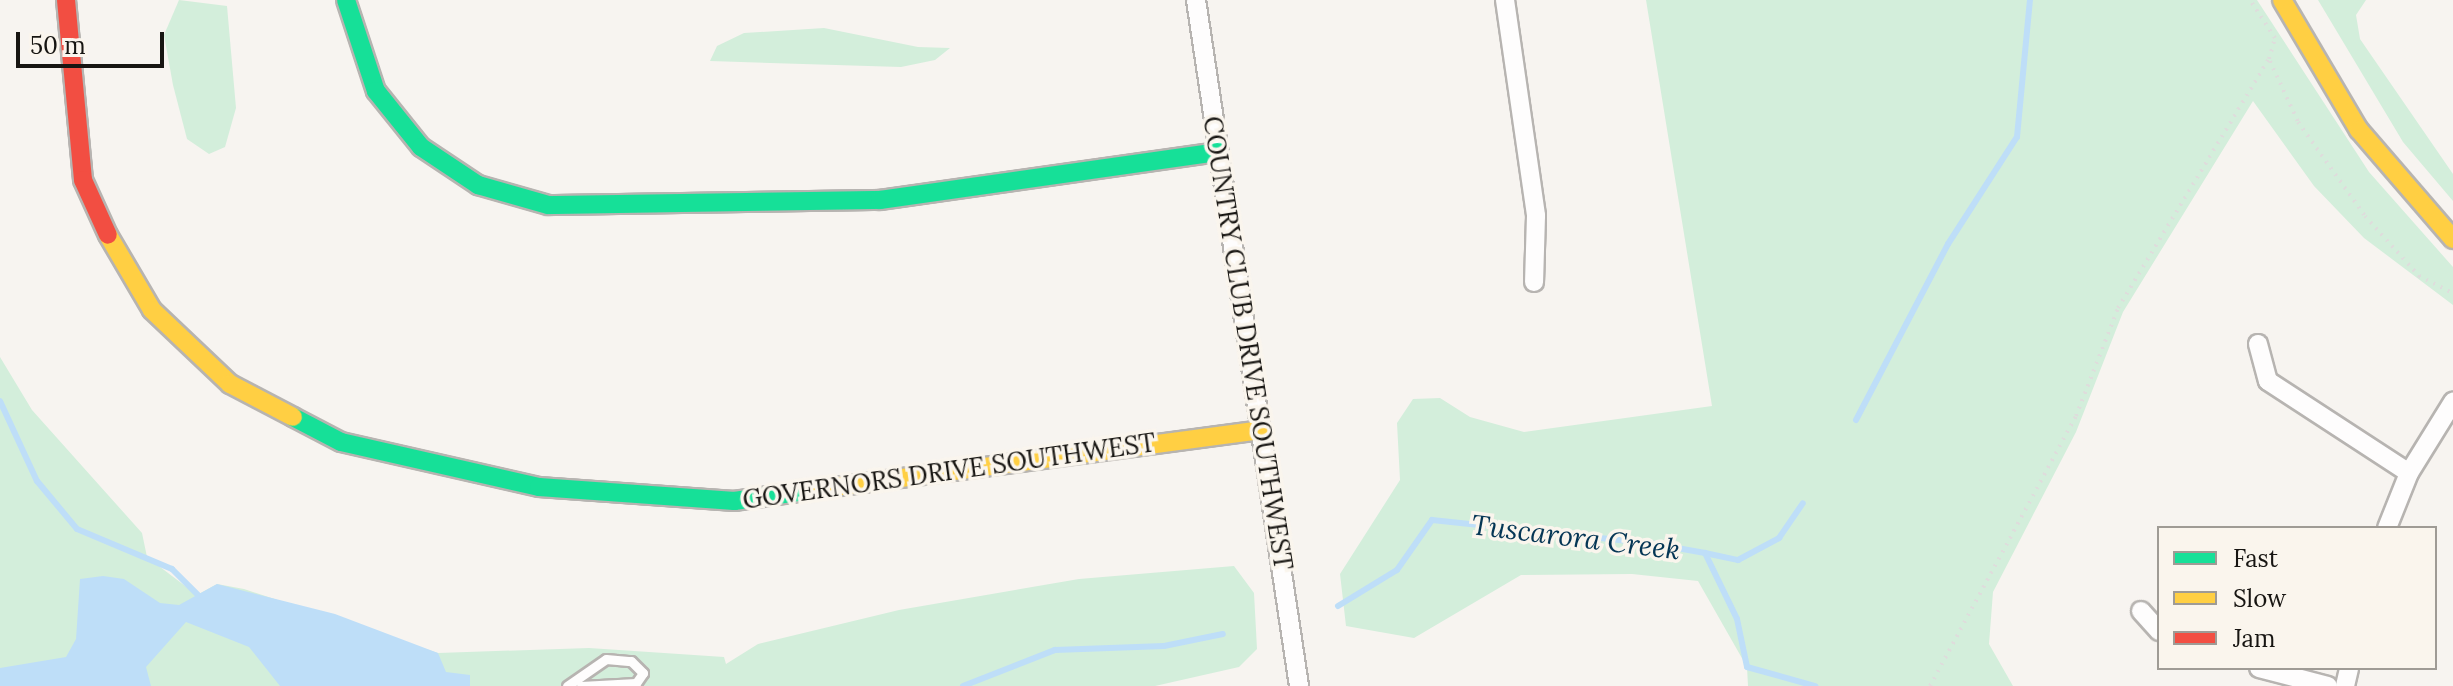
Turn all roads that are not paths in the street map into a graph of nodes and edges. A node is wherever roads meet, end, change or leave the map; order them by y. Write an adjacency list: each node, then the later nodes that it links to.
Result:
1 (66, 0): 11 (street, GOVERNORS DRIVE SOUTHWEST)
2 (346, 0): 6 (street)
3 (1196, 0): 6 (street, COUNTRY CLUB DRIVE SOUTHWEST)
4 (1505, 0): 8 (street)
5 (2282, 0): 7 (street)
6 (1219, 152): 11 (street, COUNTRY CLUB DRIVE SOUTHWEST)
7 (2453, 239)
8 (1534, 282)
9 (2258, 344): 12 (street)
10 (2453, 402): 12 (street)
11 (1261, 430): 19 (street, COUNTRY CLUB DRIVE SOUTHWEST)
12 (2409, 473): 13 (street)
13 (2388, 526)
14 (2141, 611): 15 (street)
15 (2157, 629)
16 (2267, 670): 20 (street)
17 (567, 686): 18 (lane)
18 (581, 686)
19 (1299, 686)
20 (2328, 686)

